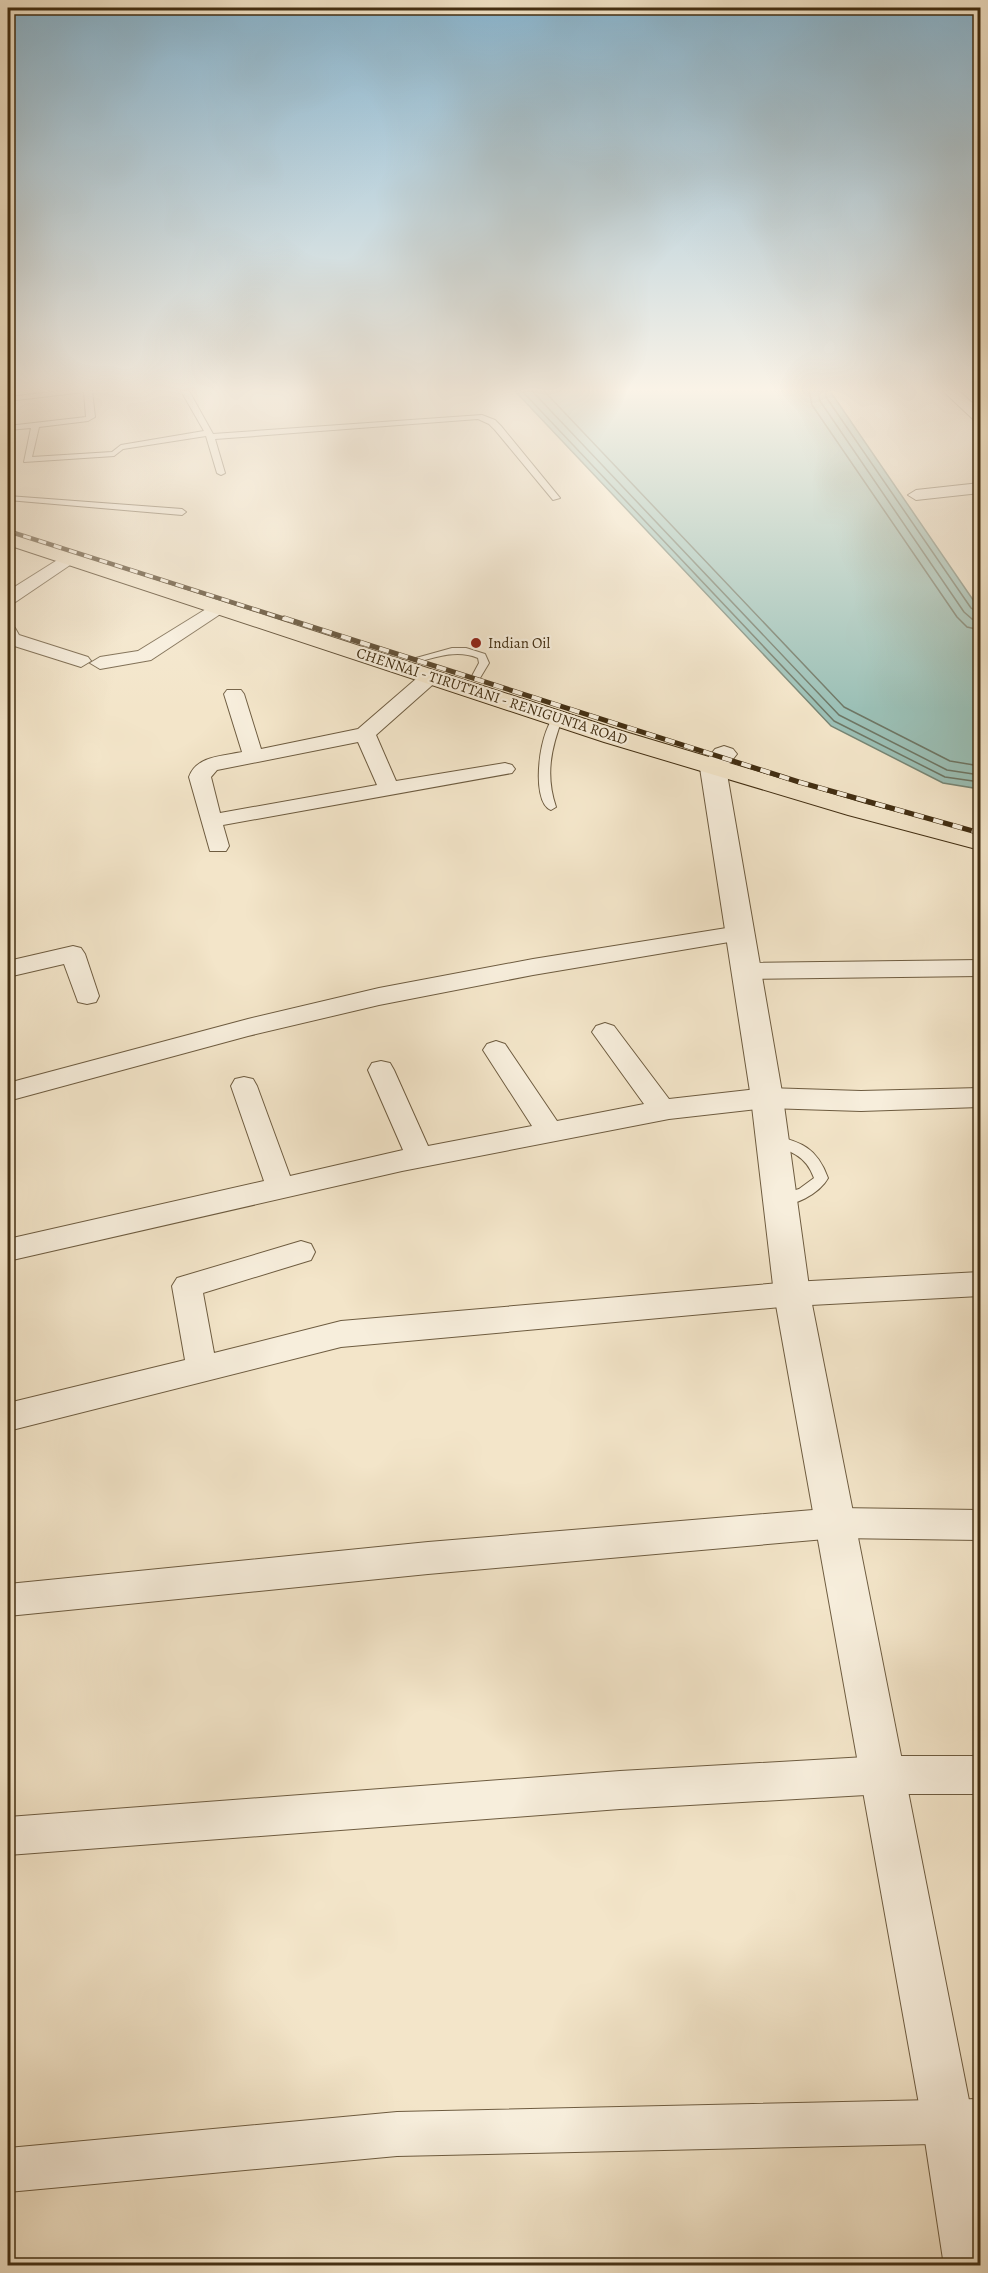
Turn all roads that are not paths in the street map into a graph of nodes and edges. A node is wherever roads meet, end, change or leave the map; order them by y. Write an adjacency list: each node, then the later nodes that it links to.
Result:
1 (8, 498): 2 (lane)
2 (182, 512)
3 (8, 527): 9 (highway, CHENNAI - TIRUTTANI - RENIGUNTA ROAD)
4 (8, 538): 5 (highway, CHENNAI - TIRUTTANI - RENIGUNTA ROAD)
5 (70, 557): 6 (street); 7 (highway, CHENNAI - TIRUTTANI - RENIGUNTA ROAD)
6 (8, 598)
7 (219, 607): 8 (street); 9 (highway, CHENNAI - TIRUTTANI - RENIGUNTA ROAD)
8 (9, 637)
9 (426, 667): 11 (highway, CHENNAI - TIRUTTANI - RENIGUNTA ROAD); 12 (street); 14 (highway, CHENNAI - TIRUTTANI - RENIGUNTA ROAD)
10 (234, 694): 13 (street)
11 (558, 717): 14 (highway, CHENNAI - TIRUTTANI - RENIGUNTA ROAD); 17 (lane)
12 (365, 734): 13 (street); 16 (street)
13 (253, 755): 18 (street)
14 (718, 761): 19 (highway, CHENNAI - TIRUTTANI - RENIGUNTA ROAD); 20 (highway, CHENNAI - TIRUTTANI - RENIGUNTA ROAD); 22 (street)
15 (505, 769): 16 (street)
16 (388, 789): 18 (street)
17 (552, 807)
18 (211, 821): 21 (street)
19 (981, 828)
20 (981, 843)
21 (218, 846)
22 (743, 953): 23 (street); 30 (street); 31 (street)
23 (981, 968)
24 (8, 969): 25 (street)
25 (87, 996)
26 (605, 1032): 33 (street)
27 (496, 1050): 34 (street)
28 (381, 1070): 35 (street)
29 (244, 1086): 36 (street)
30 (8, 1092)
31 (767, 1098): 32 (street); 33 (street); 40 (street)
32 (981, 1098)
33 (662, 1110): 34 (street)
34 (550, 1132): 35 (street)
35 (420, 1157): 36 (street)
36 (280, 1188): 37 (street)
37 (8, 1250)
38 (301, 1252): 41 (street)
39 (981, 1284): 40 (street)
40 (792, 1294): 41 (street); 43 (street)
41 (202, 1368): 42 (street)
42 (8, 1417)
43 (837, 1523): 44 (street); 45 (street); 46 (street)
44 (981, 1525)
45 (8, 1600)
46 (883, 1775): 47 (street); 48 (street); 49 (street)
47 (981, 1775)
48 (8, 1836)
49 (964, 2121): 50 (street); 51 (street)
50 (8, 2170)
51 (972, 2265)

